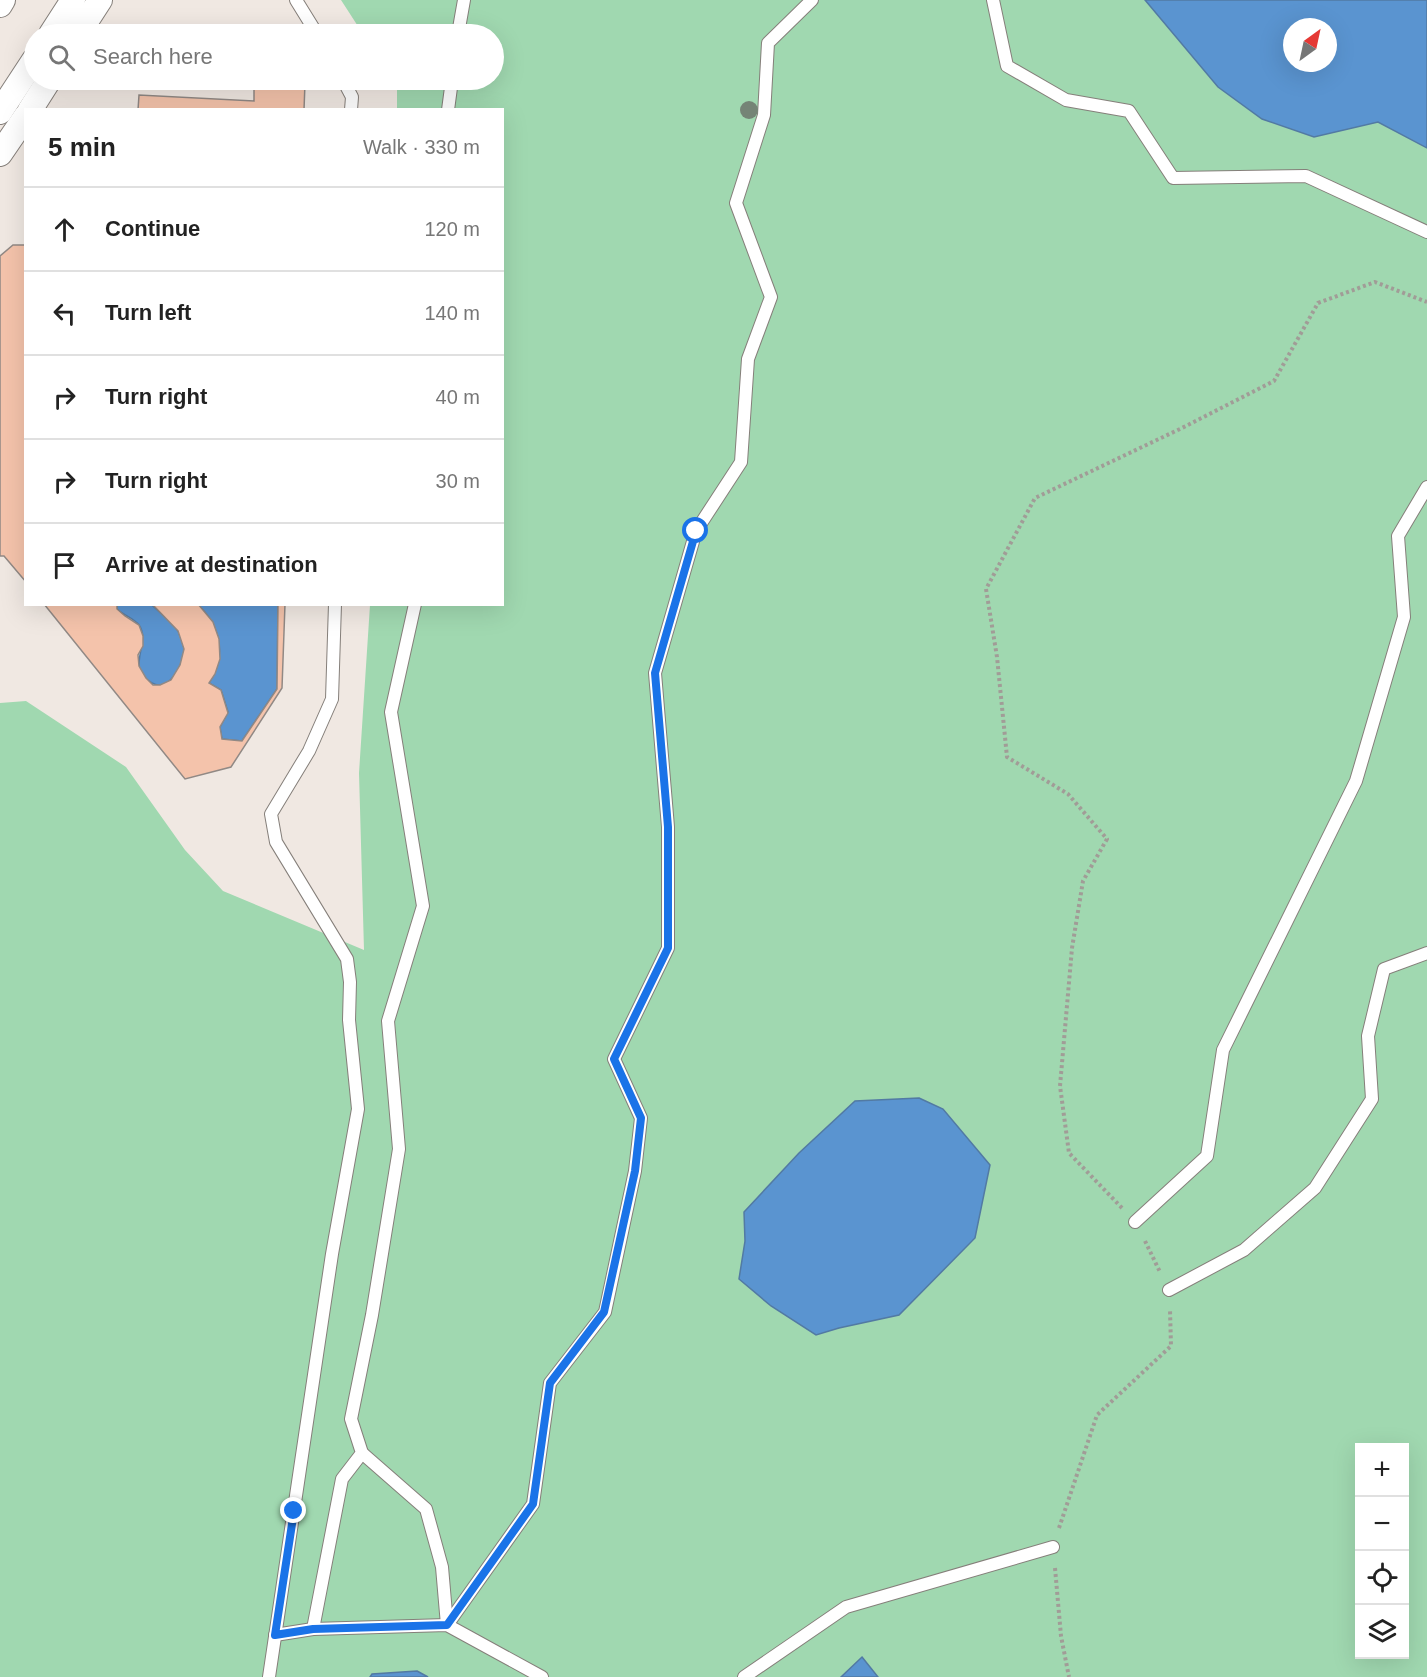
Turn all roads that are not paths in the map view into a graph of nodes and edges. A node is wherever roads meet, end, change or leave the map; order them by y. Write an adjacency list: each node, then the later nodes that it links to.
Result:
1 (3, 0): 8 (street)
2 (73, 0): 9 (street)
3 (100, 0): 10 (street)
4 (296, 0): 11 (lane)
5 (464, 0): 12 (lane)
6 (812, 0): 32 (lane)
7 (993, 0): 23 (lane)
8 (0, 5)
9 (57, 24)
10 (84, 24)
11 (311, 24)
12 (460, 24)
13 (24, 75): 20 (street)
14 (43, 90): 17 (street)
15 (348, 90): 18 (lane)
16 (451, 90): 19 (lane)
17 (31, 108)
18 (351, 108)
19 (448, 108)
20 (0, 112)
21 (24, 119): 22 (street)
22 (0, 154)
23 (1427, 232)
24 (1427, 487): 28 (lane)
25 (335, 606): 34 (lane)
26 (415, 606): 30 (lane)
27 (1427, 953): 29 (lane)
28 (1135, 1222)
29 (1169, 1290)
30 (362, 1453): 32 (lane); 33 (lane)
31 (1053, 1547): 37 (lane)
32 (447, 1625): 33 (lane); 36 (lane)
33 (313, 1629): 34 (lane)
34 (275, 1635): 35 (lane)
35 (269, 1677)
36 (542, 1677)
37 (744, 1677)

